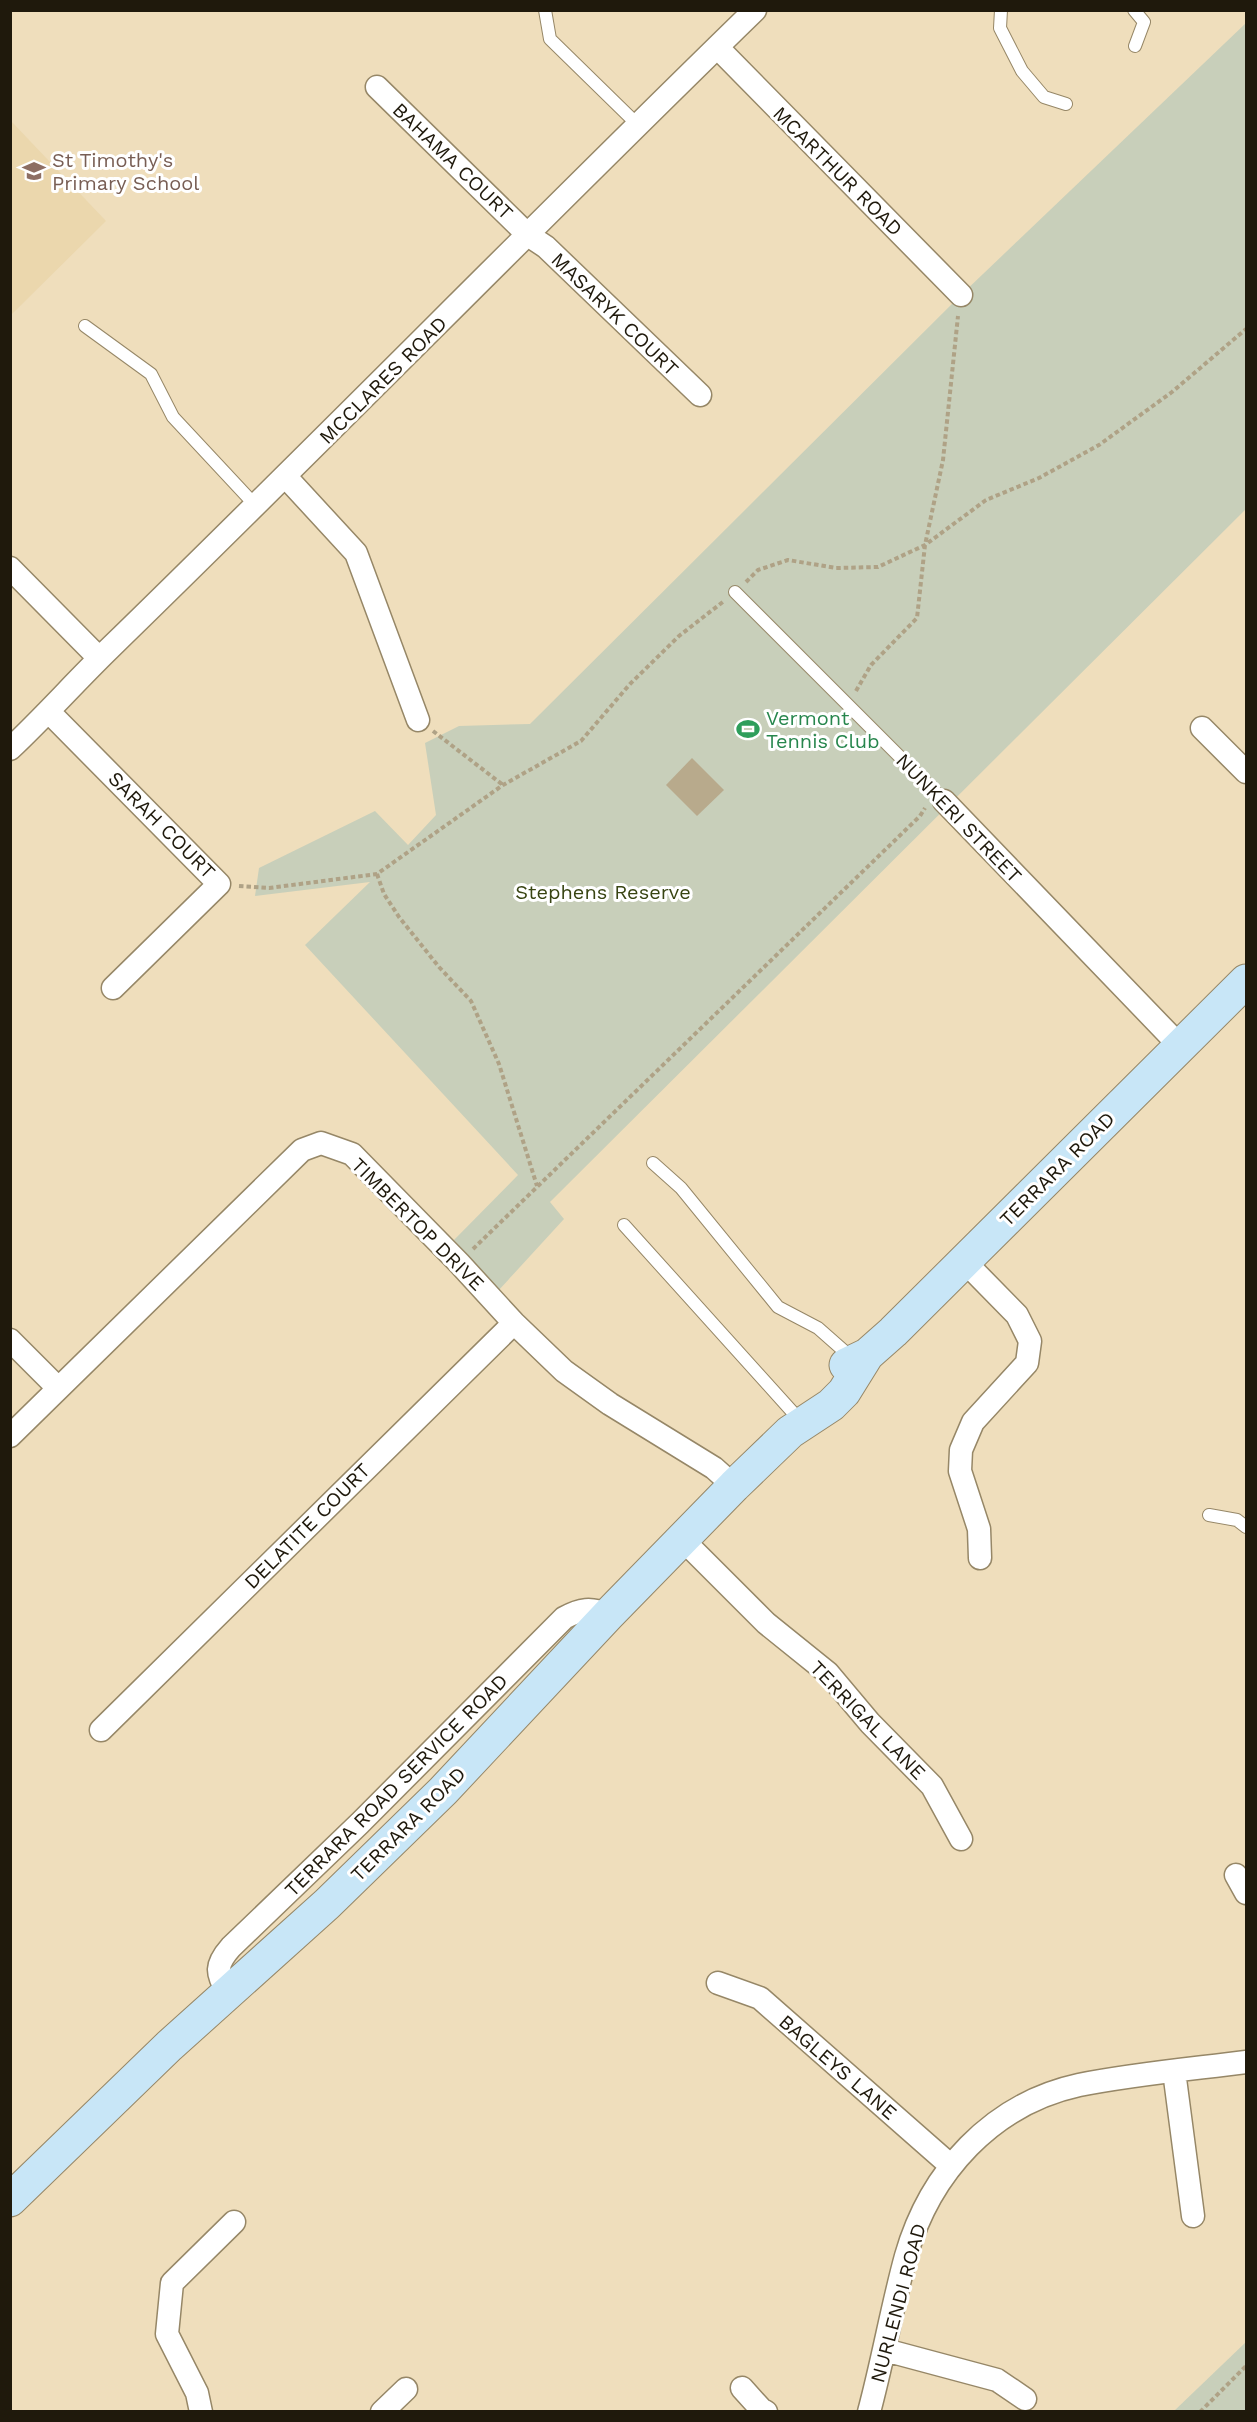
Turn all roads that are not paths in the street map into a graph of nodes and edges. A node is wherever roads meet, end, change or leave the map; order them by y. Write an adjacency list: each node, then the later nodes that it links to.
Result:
1 (545, 10): 9 (lane)
2 (1001, 10): 8 (lane)
3 (1134, 10): 5 (lane)
4 (746, 14): 6 (street, MCCLARES ROAD)
5 (1135, 45)
6 (717, 47): 9 (street, MCCLARES ROAD); 11 (street, MCARTHUR ROAD)
7 (377, 87): 10 (street, BAHAMA COURT)
8 (1066, 104)
9 (639, 126): 10 (street, MCCLARES ROAD)
10 (528, 235): 13 (street, MASARYK COURT); 14 (street, MCCLARES ROAD)
11 (961, 295)
12 (85, 326): 15 (lane)
13 (700, 395)
14 (286, 477): 15 (street, MCCLARES ROAD); 20 (street)
15 (256, 507): 18 (street, MCCLARES ROAD)
16 (10, 568): 18 (street)
17 (735, 592): 24 (lane, NUNKERI STREET)
18 (99, 658): 19 (street, MCCLARES ROAD)
19 (49, 712): 22 (street, MCCLARES ROAD); 26 (street, SARAH COURT)
20 (418, 720)
21 (1202, 728): 23 (street)
22 (10, 749)
23 (1246, 772)
24 (939, 796): 27 (street, NUNKERI STREET)
25 (1246, 981): 27 (main road, TERRARA ROAD)
26 (113, 988)
27 (1180, 1046): 30 (main road, TERRARA ROAD)
28 (653, 1163): 33 (lane)
29 (624, 1225): 35 (lane)
30 (964, 1261): 33 (main road, TERRARA ROAD); 41 (street)
31 (514, 1323): 34 (street, TIMBERTOP DRIVE); 37 (street, TIMBERTOP DRIVE); 42 (street, DELATITE COURT)
32 (10, 1340): 34 (street)
33 (860, 1361): 35 (main road, TERRARA ROAD)
34 (58, 1388): 36 (street, TIMBERTOP DRIVE)
35 (797, 1424): 37 (main road, TERRARA ROAD)
36 (10, 1436)
37 (734, 1486): 40 (main road, TERRARA ROAD)
38 (1209, 1515): 39 (lane)
39 (1246, 1527)
40 (682, 1539): 43 (street, TERRIGAL LANE); 48 (main road, TERRARA ROAD)
41 (980, 1558)
42 (101, 1730)
43 (961, 1839)
44 (718, 1983): 47 (street, BAGLEYS LANE)
45 (1246, 2062): 46 (street, NURLENDI ROAD)
46 (1174, 2071): 47 (street, NURLENDI ROAD); 49 (street)
47 (950, 2165): 51 (street, NURLENDI ROAD)
48 (10, 2200)
49 (1193, 2216)
50 (234, 2222): 55 (street)
51 (885, 2350): 54 (street); 58 (street, NURLENDI ROAD)
52 (742, 2388): 57 (street)
53 (406, 2389): 56 (street)
54 (1026, 2399)
55 (201, 2412)
56 (382, 2412)
57 (766, 2412)
58 (869, 2412)

